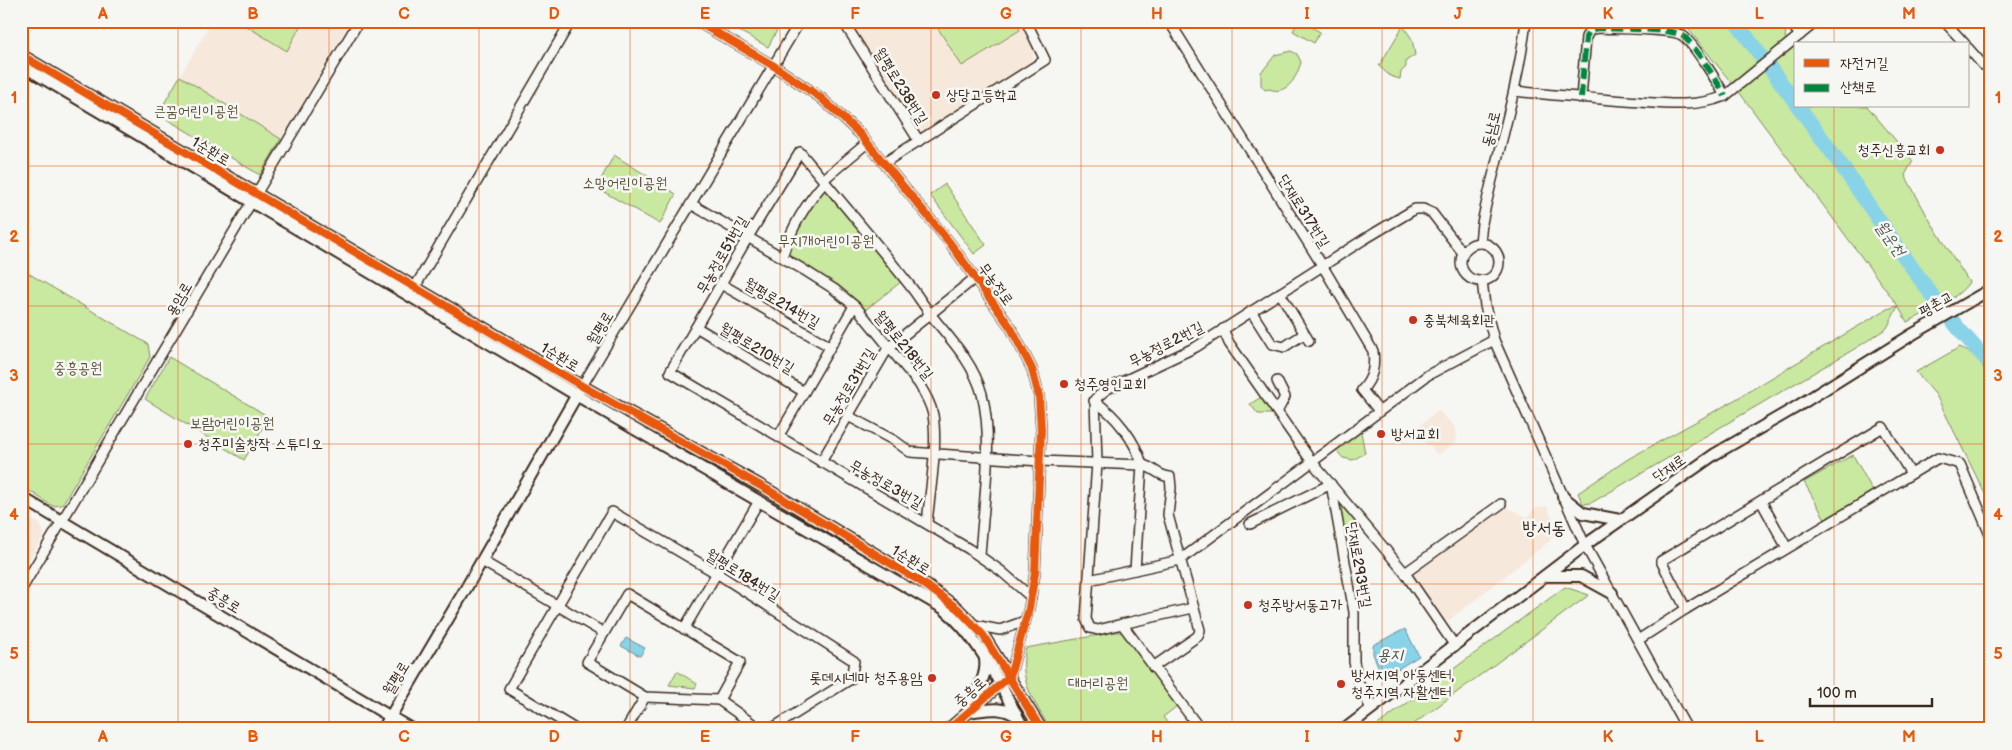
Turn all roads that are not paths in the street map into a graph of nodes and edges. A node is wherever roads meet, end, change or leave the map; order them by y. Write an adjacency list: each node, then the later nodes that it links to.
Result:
1 (359, 21): 26 (street, 용암로)
2 (571, 21): 36 (street)
3 (696, 21): 18 (street, 무농정로)
4 (800, 21): 18 (street, 월평로)
5 (843, 21): 22 (street, 월평로238번길)
6 (1026, 21): 22 (street)
7 (1169, 21): 32 (street, 단재로317번길)
8 (1526, 21): 19 (street, 동남로)
9 (1789, 21): 12 (street)
10 (1817, 21): 12 (street)
11 (1944, 21): 13 (street)
12 (1800, 35): 20 (street)
13 (1963, 42)
14 (1970, 50): 17 (street)
15 (21, 55): 26 (street, 1순환로)
16 (21, 65): 26 (street, 1순환로)
17 (1983, 65)
18 (774, 66): 23 (street, 무농정로); 27 (street, 월평로)
19 (1514, 91): 21 (street); 29 (street, 동남로)
20 (1725, 96): 21 (street); 21 (street)
21 (1581, 98)
22 (919, 141): 24 (street)
23 (867, 143): 24 (street, 무농정로); 25 (street)
24 (884, 163): 33 (street, 무농정로)
25 (824, 181): 28 (street, 무농정로51번길); 31 (street); 41 (street)
26 (254, 197): 36 (street, 1순환로); 52 (street, 1순환로); 73 (street, 용암로)
27 (691, 204): 28 (street, 월평로218번길); 50 (street, 월평로)
28 (748, 237): 31 (street, 월평로218번길); 35 (street, 무농정로51번길)
29 (1480, 243): 30 (street); 34 (street)
30 (1463, 254): 32 (street, 단재로317번길); 34 (street)
31 (782, 257): 39 (street, 월평로218번길)
32 (1322, 265): 38 (street, 무농정로2번길); 55 (street)
33 (975, 278): 41 (street, 무농정로31번길); 60 (street, 무농정로)
34 (1482, 280): 45 (street)
35 (721, 284): 42 (street, 무농정로51번길); 46 (street, 월평로214번길)
36 (415, 288): 50 (street, 1순환로)
37 (1991, 289): 44 (street, 평촌교)
38 (1280, 293): 40 (street, 무농정로2번길); 40 (street)
39 (854, 306): 46 (street, 월평로218번길); 47 (street, 월평로218번길)
40 (1251, 311): 43 (street, 무농정로2번길)
41 (930, 314): 47 (street, 무농정로31번길); 59 (street)
42 (696, 327): 48 (street, 무농정로51번길); 51 (street, 월평로210번길)
43 (1223, 329): 53 (street, 무농정로2번길); 54 (street, 단재로293번길)
44 (1913, 334): 72 (street, 단재로)
45 (1494, 340): 55 (street); 68 (street)
46 (829, 346): 51 (street, 월평로218번길)
47 (888, 348): 56 (street, 무농정로31번길); 58 (street, 월평로218번길)
48 (670, 372): 57 (street, 무농정로3번길)
49 (1277, 381): 54 (street)
50 (582, 386): 52 (street, 월평로); 95 (street, 1순환로)
51 (804, 392): 57 (street)
52 (576, 396): 69 (street, 1순환로); 81 (street, 월평로)
53 (1094, 400): 63 (street); 64 (street)
54 (1278, 410): 62 (street, 단재로293번길)
55 (1379, 411): 62 (street)
56 (848, 416): 58 (street); 61 (street, 무농정로31번길)
57 (778, 437): 61 (street, 무농정로3번길)
58 (933, 454): 59 (street); 74 (street, 월평로218번길)
59 (987, 457): 60 (street); 79 (street)
60 (1040, 461): 63 (street); 89 (street, 무농정로)
61 (821, 462): 74 (street, 무농정로3번길)
62 (1312, 462): 66 (street, 단재로293번길); 80 (street)
63 (1096, 463): 64 (street); 86 (street)
64 (1142, 465): 80 (street); 82 (street)
65 (1910, 474): 70 (street); 76 (street); 78 (street)
66 (1331, 484): 75 (street); 84 (street, 단재로293번길); 106 (street, 단재로293번길)
67 (21, 497): 73 (street, 중흥로)
68 (1563, 497): 72 (street); 77 (street)
69 (759, 501): 83 (street); 100 (street, 1순환로)
70 (1761, 501): 78 (street); 92 (street)
71 (1501, 504): 84 (street)
72 (1620, 520): 77 (street, 단재로)
73 (62, 522): 87 (street, 용암로); 108 (street, 중흥로)
74 (927, 523): 79 (street, 무농정로3번길)
75 (1250, 524)
76 (1991, 536)
77 (1585, 545): 85 (street, 단재로); 88 (street)
78 (1787, 548): 92 (street)
79 (980, 556): 89 (street, 무농정로3번길)
80 (1180, 560): 82 (street); 91 (street)
81 (482, 561): 90 (street); 108 (street, 월평로)
82 (1135, 570): 86 (street)
83 (718, 574): 90 (street, 월평로184번길); 96 (street); 115 (street, 월평로184번길)
84 (1404, 574): 99 (street)
85 (1545, 576): 88 (street); 99 (street, 단재로)
86 (1089, 580): 94 (street)
87 (21, 590)
88 (1612, 593): 98 (street)
89 (1031, 596): 93 (street, 무농정로)
90 (558, 606): 97 (street); 112 (street, 월평로184번길)
91 (1193, 608): 94 (street); 101 (street)
92 (1686, 609): 98 (street)
93 (1025, 621): 95 (street); 102 (street, 무농정로)
94 (1122, 624): 101 (street)
95 (974, 625): 102 (street, 1순환로)
96 (684, 629): 97 (street); 105 (street)
97 (604, 633): 104 (street)
98 (1638, 640): 121 (street)
99 (1455, 646): 106 (street, 단재로)
100 (983, 653): 103 (street, 1순환로); 107 (street)
101 (1153, 667): 119 (street)
102 (1010, 676): 103 (street, 중흥로); 118 (street, 1순환로)
103 (1000, 684): 107 (street, 중흥로); 109 (street, 1순환로)
104 (645, 697): 105 (street); 113 (street)
105 (719, 700): 114 (street)
106 (1371, 709): 120 (street, 단재로)
107 (968, 712): 109 (street); 116 (street, 중흥로)
108 (391, 716): 110 (street, 월평로); 111 (street, 중흥로)
109 (1017, 716): 117 (street, 1순환로)
110 (383, 729)
111 (411, 729)
112 (575, 729)
113 (626, 729)
114 (760, 729)
115 (771, 729)
116 (949, 729)
117 (1024, 729)
118 (1041, 729)
119 (1200, 729)
120 (1344, 729)
121 (1687, 729)

